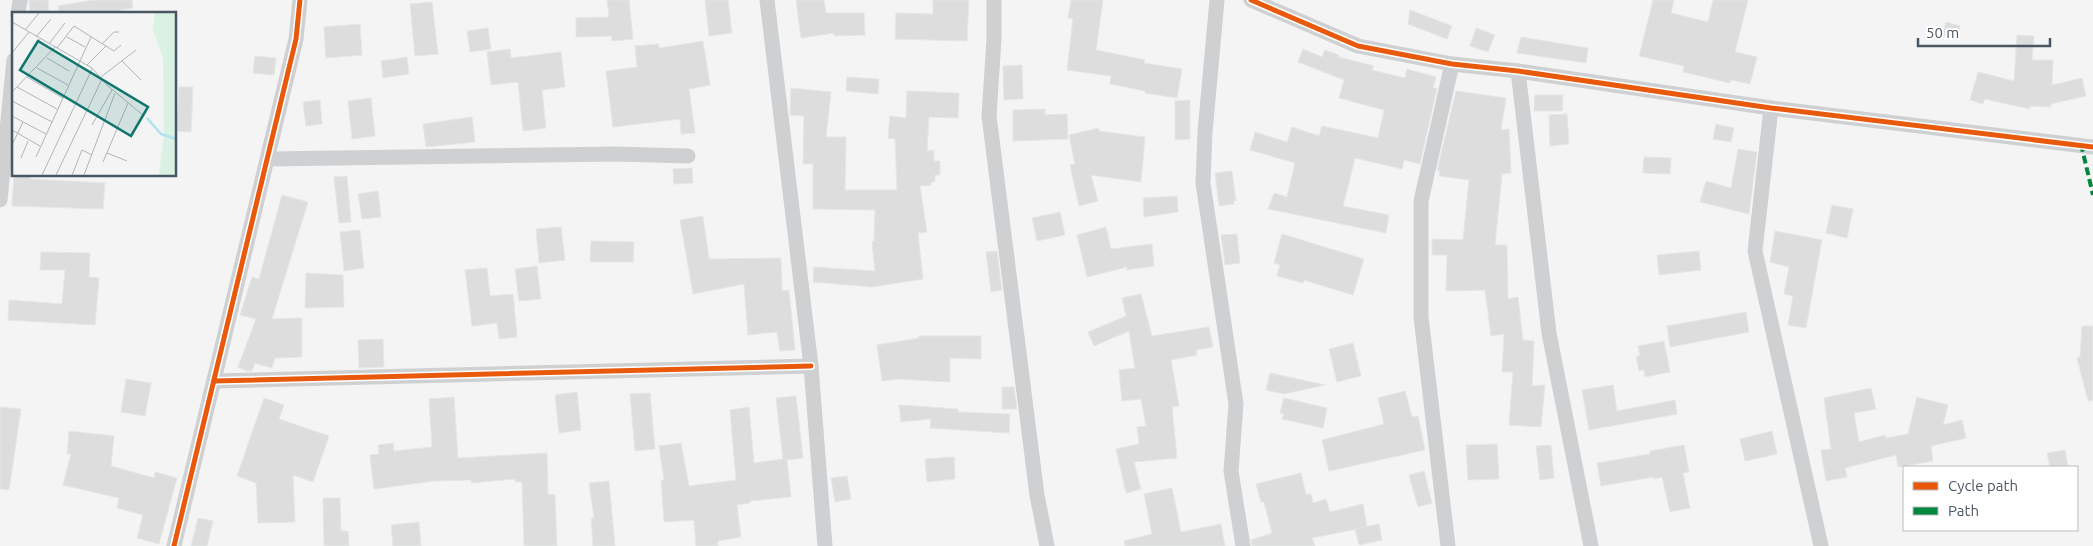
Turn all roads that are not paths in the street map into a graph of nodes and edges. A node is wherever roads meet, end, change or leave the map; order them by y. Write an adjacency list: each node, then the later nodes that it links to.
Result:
1 (300, 0): 12 (street)
2 (766, 0): 14 (street)
3 (994, 0): 18 (street)
4 (1217, 0): 19 (street)
5 (1251, 0): 6 (street)
6 (1452, 64): 7 (street); 20 (street)
7 (1518, 70): 9 (street); 21 (street)
8 (12, 80): 13 (street)
9 (1771, 108): 10 (street); 22 (street)
10 (2093, 147)
11 (688, 156): 12 (street)
12 (268, 159): 15 (street)
13 (0, 200)
14 (811, 366): 15 (street); 17 (street)
15 (214, 381): 16 (street)
16 (174, 546)
17 (825, 546)
18 (1047, 546)
19 (1243, 546)
20 (1448, 546)
21 (1590, 546)
22 (1821, 546)

